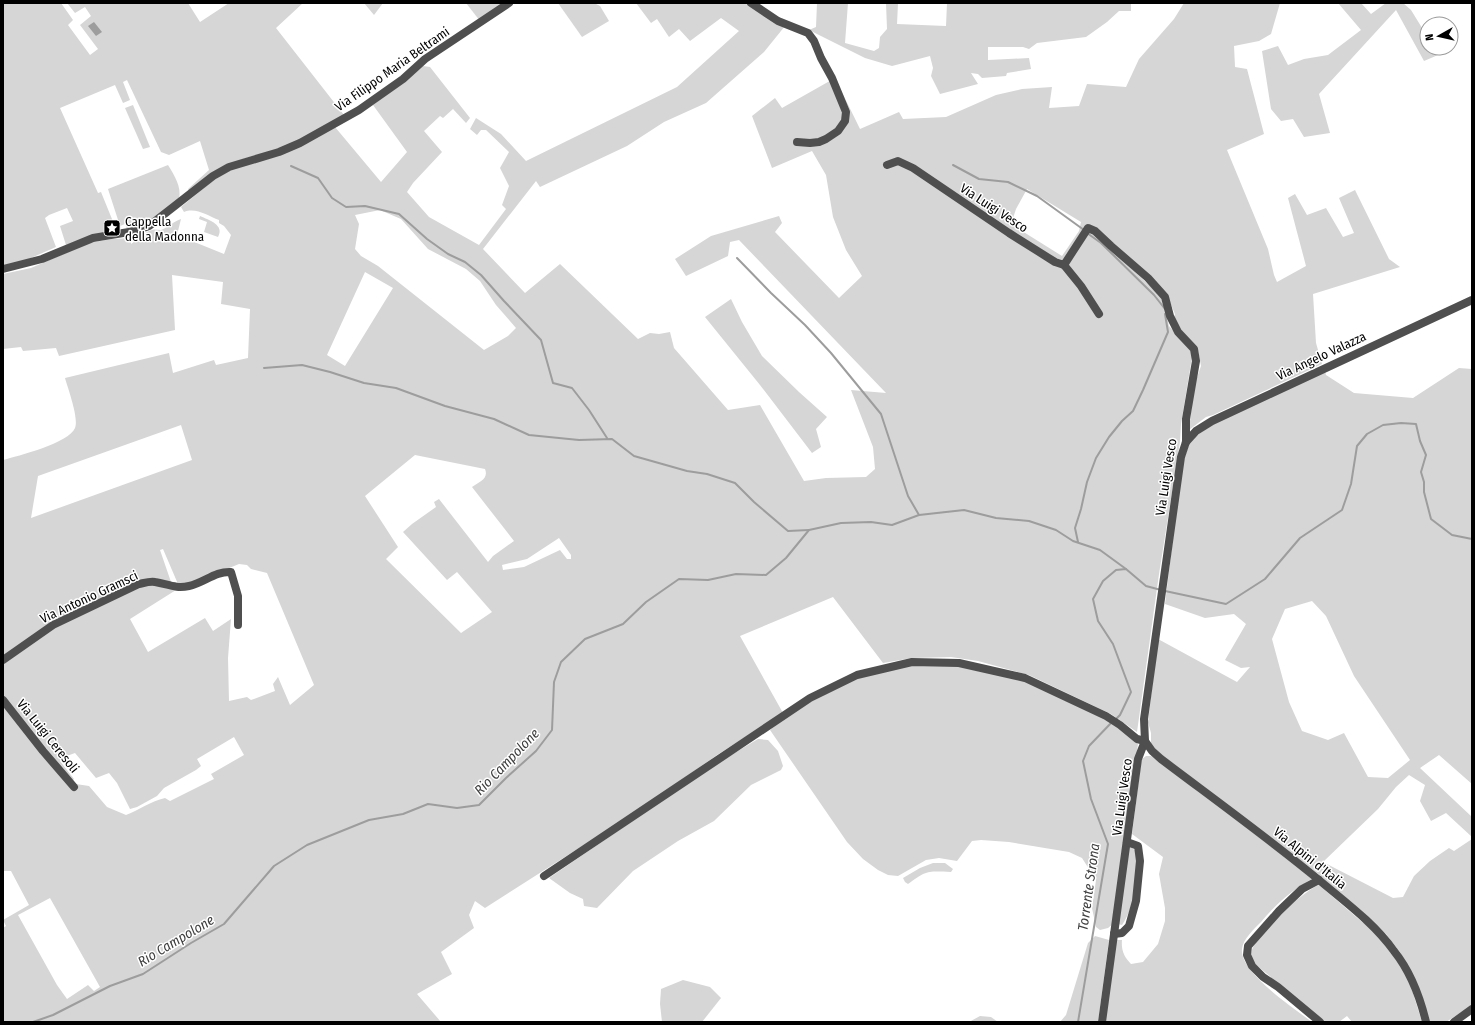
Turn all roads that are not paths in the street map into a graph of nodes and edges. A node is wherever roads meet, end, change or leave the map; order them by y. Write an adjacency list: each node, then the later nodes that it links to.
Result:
1 (509, 3): 6 (street, Via Filippo Maria Beltrami)
2 (751, 3): 3 (street)
3 (796, 142)
4 (887, 165): 5 (street, Via Luigi Vesco)
5 (1064, 265): 8 (street); 9 (street, Via Luigi Vesco)
6 (3, 269)
7 (1472, 300): 9 (street, Via Angelo Valazza)
8 (1099, 314)
9 (1186, 442): 13 (street, Via Luigi Vesco)
10 (238, 625): 11 (street, Via Antonio Gramsci)
11 (3, 660)
12 (3, 700): 14 (street, Via Luigi Ceresoli)
13 (1145, 741): 15 (street, Via Luigi Vesco); 16 (street); 17 (street, Via Alpini d'Italia)
14 (74, 787)
15 (1127, 842): 18 (street, Via Luigi Vesco); 18 (street)
16 (544, 876)
17 (1319, 880): 21 (street); 22 (street, Via Alpini d'Italia)
18 (1114, 934): 20 (street, Via Luigi Vesco)
19 (1472, 1008): 23 (street)
20 (1102, 1022)
21 (1320, 1022)
22 (1426, 1022)
23 (1454, 1022)

